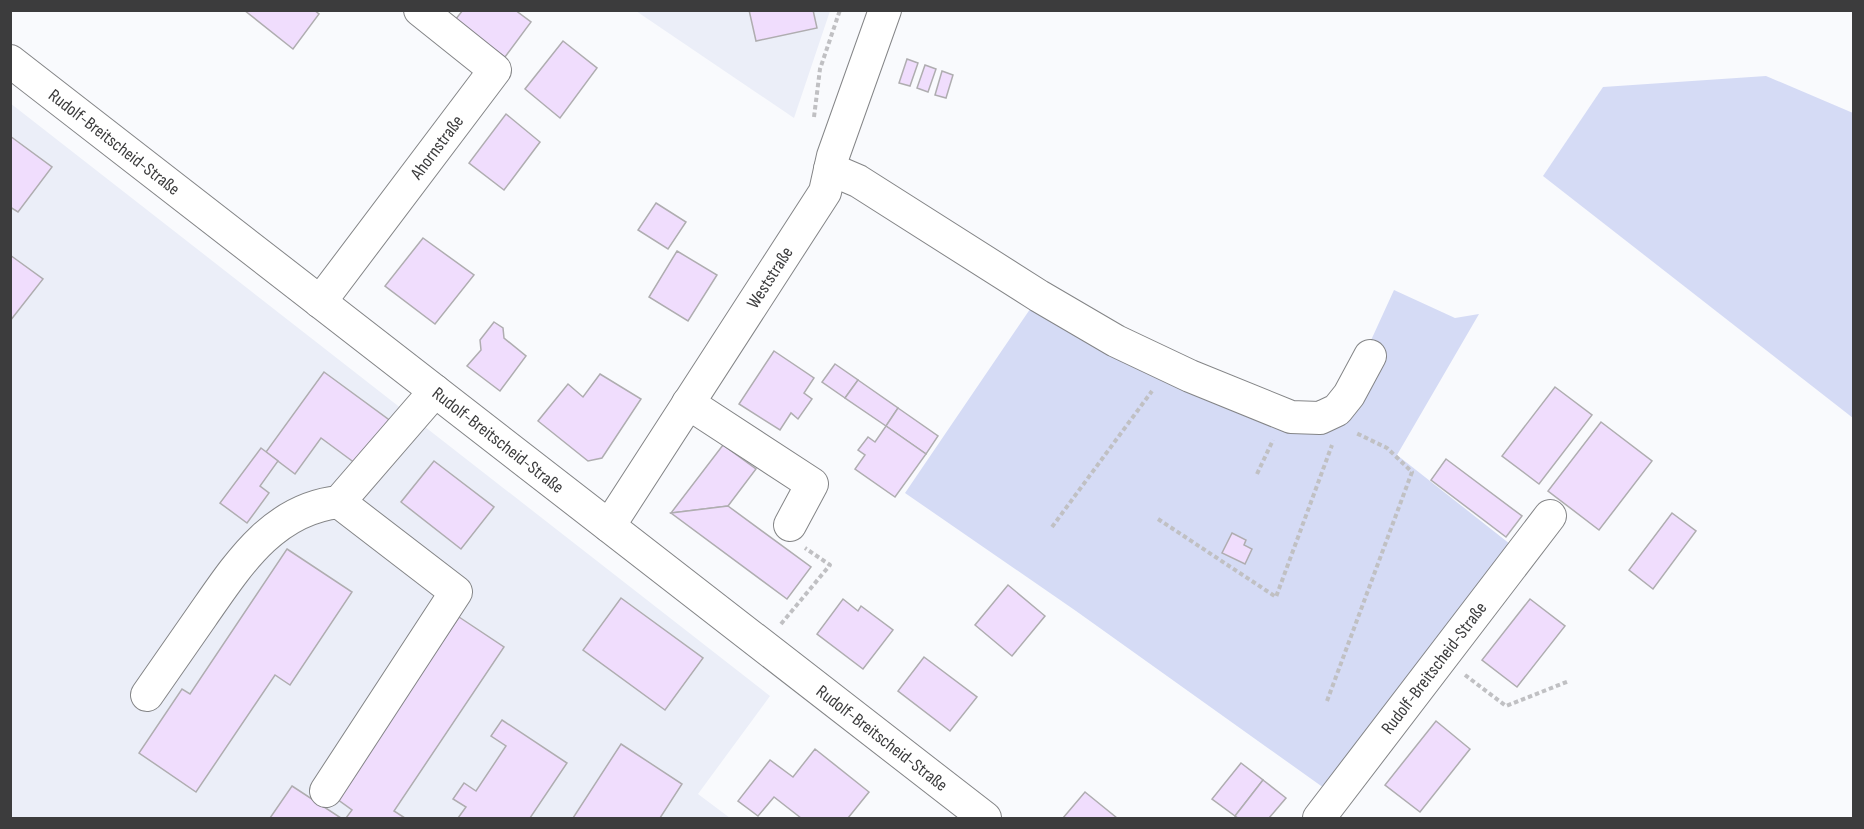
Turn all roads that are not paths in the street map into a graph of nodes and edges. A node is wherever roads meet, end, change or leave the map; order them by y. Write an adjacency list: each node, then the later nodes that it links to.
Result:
1 (420, 10): 5 (street, Ahornstraße)
2 (885, 10): 4 (street, Weststraße)
3 (10, 61): 5 (street, Rudolf-Breitscheid-Straße)
4 (832, 163): 6 (street); 8 (street, Weststraße)
5 (320, 302): 7 (street, Rudolf-Breitscheid-Straße)
6 (1370, 356)
7 (435, 391): 9 (street); 12 (street, Rudolf-Breitscheid-Straße)
8 (688, 402): 11 (street); 12 (street, Weststraße)
9 (339, 502): 13 (street); 14 (street)
10 (1550, 516): 16 (street, Rudolf-Breitscheid-Straße)
11 (790, 525)
12 (609, 526): 15 (street, Rudolf-Breitscheid-Straße)
13 (147, 695)
14 (326, 791)
15 (985, 819)
16 (1319, 819)

